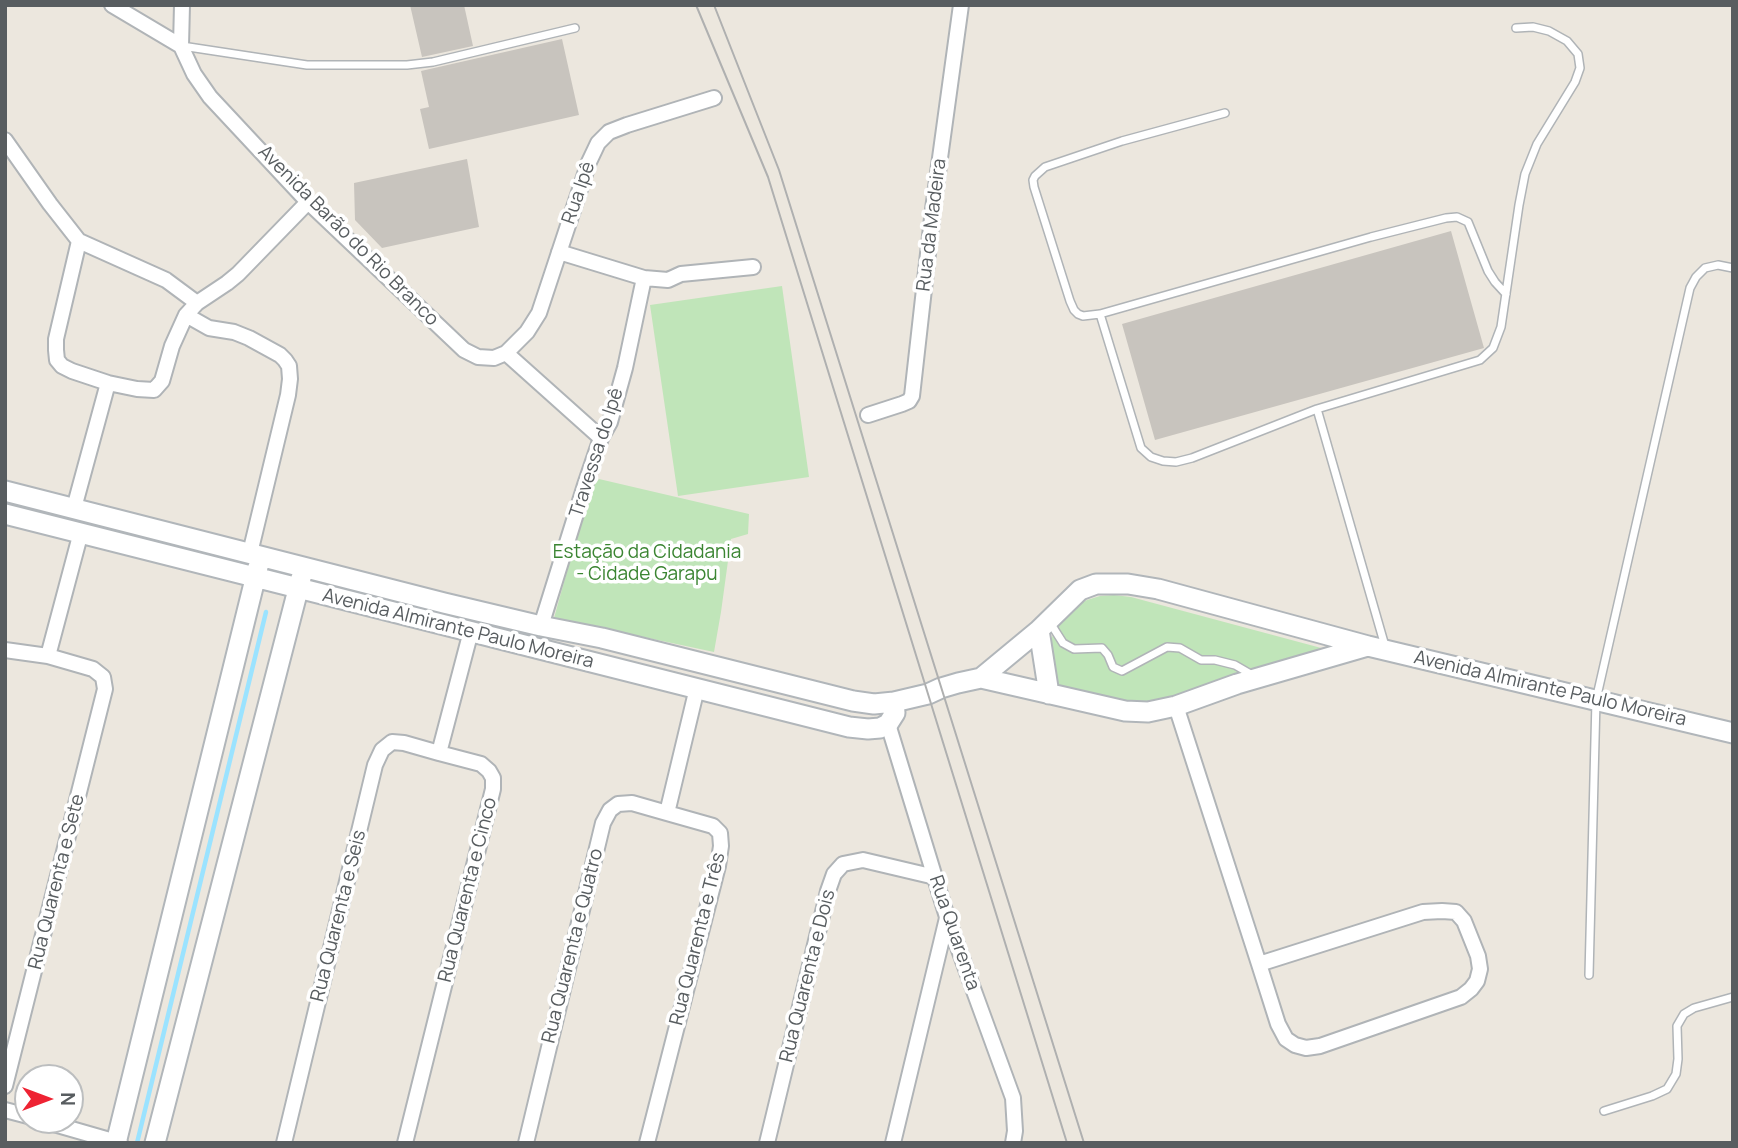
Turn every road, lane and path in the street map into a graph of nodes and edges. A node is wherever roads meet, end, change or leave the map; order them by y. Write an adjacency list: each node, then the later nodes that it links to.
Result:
1 (112, 5): 6 (street)
2 (183, 5): 6 (street)
3 (961, 5): 23 (street, Rua da Madeira)
4 (575, 28): 6 (lane)
5 (1516, 29): 16 (lane)
6 (181, 46): 10 (street, Avenida Barão do Rio Branco)
7 (714, 98): 12 (street, Rua Ipê)
8 (1225, 113): 18 (lane)
9 (5, 140): 11 (street)
10 (308, 202): 17 (street); 20 (street, Avenida Barão do Rio Branco)
11 (79, 241): 17 (street); 21 (street)
12 (559, 251): 15 (street); 20 (street, Rua Ipê)
13 (753, 267): 15 (street)
14 (1733, 268): 45 (lane)
15 (644, 278): 24 (street, Travessa do Ipê)
16 (1506, 294): 18 (lane); 22 (lane)
17 (197, 303): 19 (street)
18 (1100, 314): 22 (lane)
19 (186, 315): 21 (street); 29 (street)
20 (506, 353): 24 (street)
21 (108, 383): 26 (street)
22 (1317, 409): 36 (lane)
23 (867, 415)
24 (601, 438): 34 (street, Travessa do Ipê)
25 (5, 491): 26 (main road, Avenida Almirante Paulo Moreira)
26 (74, 508): 29 (main road, Avenida Almirante Paulo Moreira)
27 (5, 514): 28 (main road, Avenida Almirante Paulo Moreira)
28 (81, 532): 31 (main road, Avenida Almirante Paulo Moreira); 39 (street)
29 (256, 555): 30 (main road, Avenida Almirante Paulo Moreira); 31 (main road)
30 (304, 567): 32 (main road); 34 (main road, Avenida Almirante Paulo Moreira)
31 (256, 578): 32 (main road, Avenida Almirante Paulo Moreira); 60 (main road)
32 (298, 589): 35 (main road, Avenida Almirante Paulo Moreira); 61 (main road)
33 (1044, 625): 36 (main road, Avenida Almirante Paulo Moreira); 41 (main road, Avenida Almirante Paulo Moreira); 42 (lane); 44 (main road)
34 (541, 626): 38 (main road, Avenida Almirante Paulo Moreira)
35 (471, 631): 40 (main road, Avenida Almirante Paulo Moreira); 50 (street)
36 (1377, 648): 42 (main road, Avenida Almirante Paulo Moreira); 45 (main road, Avenida Almirante Paulo Moreira)
37 (5, 650): 39 (street)
38 (661, 653): 40 (main road); 46 (main road, Avenida Almirante Paulo Moreira)
39 (48, 656): 57 (street, Rua Quarenta e Sete)
40 (656, 678): 43 (main road, Avenida Almirante Paulo Moreira)
41 (981, 678): 44 (main road, Avenida Almirante Paulo Moreira); 46 (main road, Avenida Almirante Paulo Moreira)
42 (1258, 678): 47 (main road, Avenida Almirante Paulo Moreira)
43 (697, 688): 48 (main road, Avenida Almirante Paulo Moreira); 51 (street)
44 (1049, 694): 47 (main road, Avenida Almirante Paulo Moreira)
45 (1596, 700): 49 (main road, Avenida Almirante Paulo Moreira); 55 (lane)
46 (894, 702): 48 (main road)
47 (1175, 706): 54 (street)
48 (888, 724): 52 (street, Rua Quarenta)
49 (1733, 733)
50 (439, 753): 62 (street, Rua Quarenta e Seis); 63 (street, Rua Quarenta e Cinco)
51 (667, 813): 64 (street, Rua Quarenta e Quatro); 65 (street, Rua Quarenta e Três)
52 (935, 877): 53 (street, Rua Quarenta); 66 (street, Rua Quarenta e Dois)
53 (947, 917): 67 (street); 68 (street, Rua Quarenta)
54 (1259, 964): 54 (street)
55 (1589, 975)
56 (1733, 997): 58 (lane)
57 (5, 1086)
58 (1604, 1111)
59 (84, 1133): 60 (street)
60 (117, 1143)
61 (155, 1143)
62 (284, 1143)
63 (405, 1143)
64 (526, 1143)
65 (647, 1143)
66 (767, 1143)
67 (893, 1143)
68 (1013, 1143)

